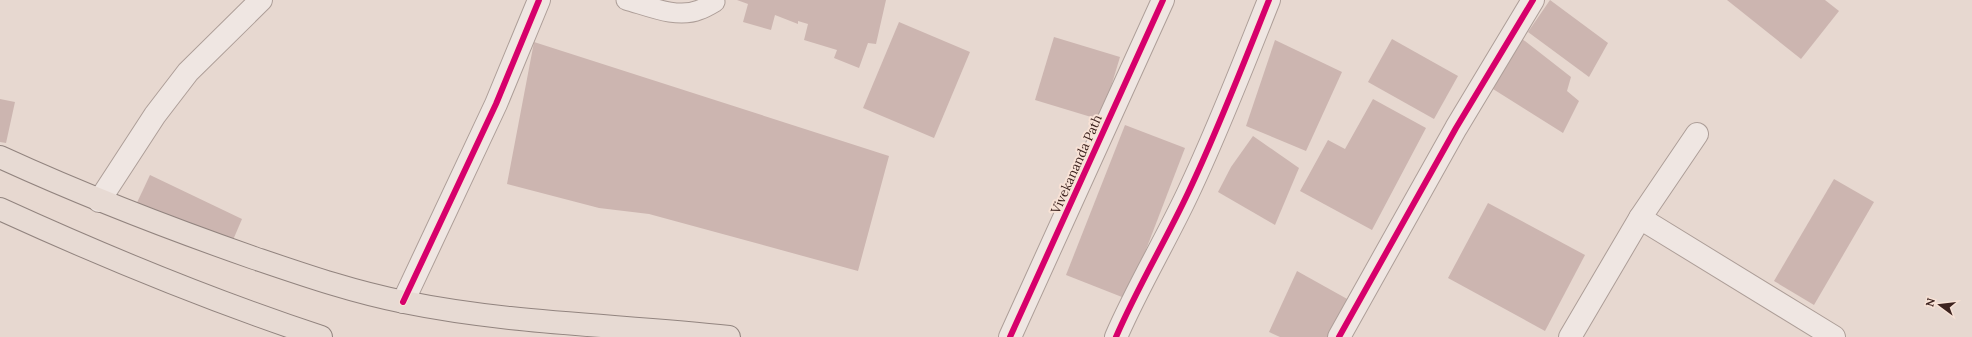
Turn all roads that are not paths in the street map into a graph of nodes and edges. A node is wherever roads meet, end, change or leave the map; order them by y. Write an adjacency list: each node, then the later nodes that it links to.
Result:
1 (261, 0): 10 (street)
2 (538, 0): 13 (street)
3 (626, 0): 7 (lane)
4 (1163, 0): 16 (street, Vivekananda Path)
5 (1269, 0): 17 (street)
6 (1533, 0): 18 (street)
7 (716, 2)
8 (1697, 134): 12 (street)
9 (0, 157): 10 (main road)
10 (99, 201): 13 (main road)
11 (0, 210): 14 (main road)
12 (1640, 218): 19 (street); 20 (street)
13 (403, 302): 15 (main road)
14 (321, 337)
15 (729, 337)
16 (1010, 337)
17 (1116, 337)
18 (1339, 337)
19 (1570, 337)
20 (1834, 337)

